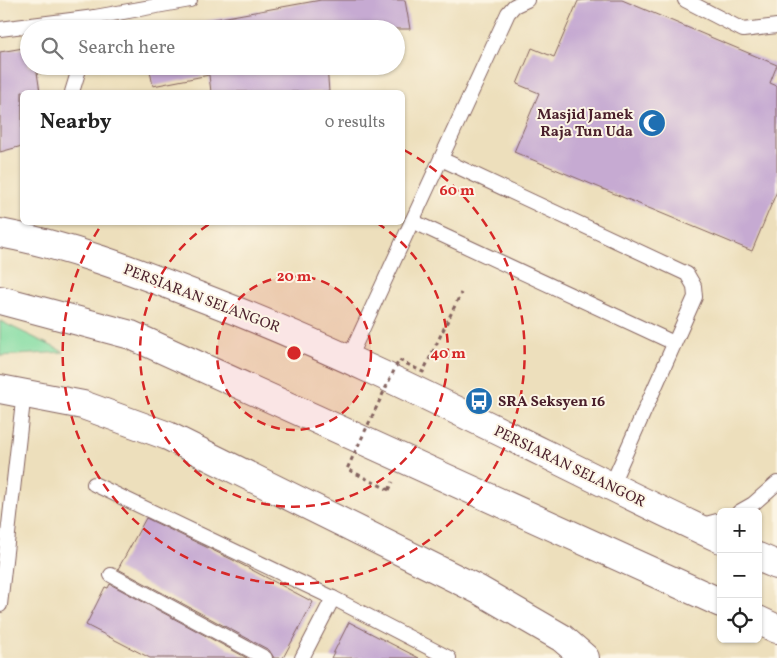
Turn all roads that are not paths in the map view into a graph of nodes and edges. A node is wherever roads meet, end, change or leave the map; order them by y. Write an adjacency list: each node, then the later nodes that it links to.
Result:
1 (190, 0): 4 (lane)
2 (527, 0): 10 (lane)
3 (686, 0): 5 (lane)
4 (106, 20)
5 (777, 26)
6 (20, 27): 7 (lane)
7 (0, 28)
8 (77, 75): 9 (lane)
9 (73, 90)
10 (441, 159): 11 (lane); 15 (lane)
11 (412, 221): 15 (lane); 16 (lane)
12 (30, 230): 13 (main road, PERSIARAN SELANGOR); 16 (main road, PERSIARAN SELANGOR)
13 (0, 233)
14 (0, 300): 30 (main road)
15 (674, 343): 20 (lane)
16 (349, 358): 20 (main road, PERSIARAN SELANGOR)
17 (12, 391): 21 (lane); 37 (main road)
18 (94, 484): 29 (lane)
19 (777, 484): 22 (lane)
20 (611, 486): 24 (main road, PERSIARAN SELANGOR)
21 (6, 503): 31 (lane)
22 (746, 508)
23 (717, 521): 24 (lane)
24 (695, 527): 25 (main road, PERSIARAN SELANGOR)
25 (717, 537)
26 (762, 559): 27 (main road)
27 (777, 565)
28 (111, 576): 34 (lane)
29 (333, 598): 35 (lane); 36 (lane)
30 (717, 601)
31 (0, 605)
32 (762, 622): 33 (main road)
33 (777, 629)
34 (265, 658)
35 (302, 658)
36 (449, 658)
37 (585, 658)

